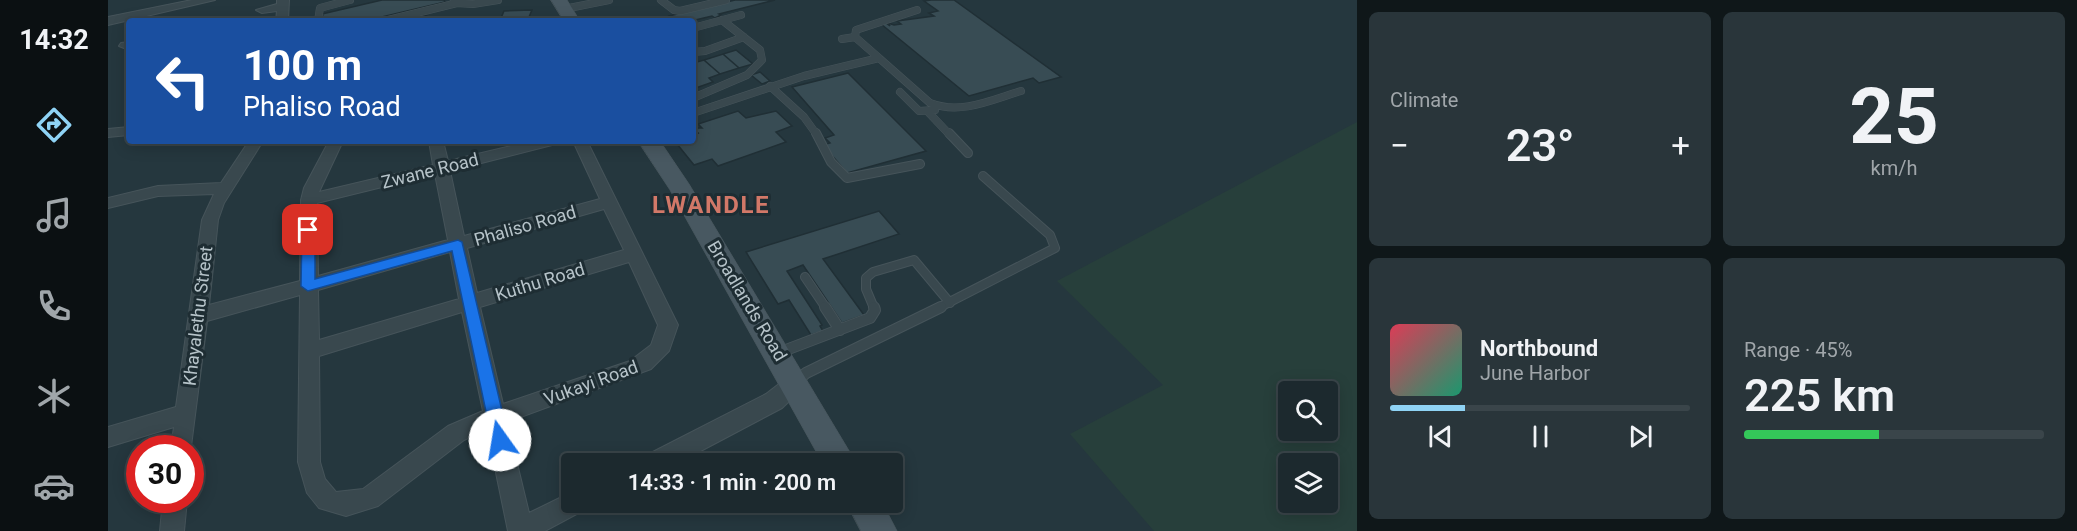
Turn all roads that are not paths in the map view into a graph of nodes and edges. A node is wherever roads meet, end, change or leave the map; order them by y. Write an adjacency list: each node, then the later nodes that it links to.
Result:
1 (208, 0): 10 (street)
2 (351, 0): 18 (lane)
3 (498, 0): 7 (lane)
4 (604, 0): 13 (lane)
5 (661, 0): 6 (lane)
6 (726, 0)
7 (455, 2): 19 (lane)
8 (283, 3): 12 (street); 17 (street)
9 (152, 5): 10 (street); 11 (street); 21 (street)
10 (169, 8): 16 (street)
11 (108, 9)
12 (262, 10)
13 (565, 10)
14 (917, 10): 24 (lane)
15 (741, 15): 20 (lane)
16 (166, 18)
17 (282, 18)
18 (318, 18)
19 (395, 18)
20 (722, 20): 22 (lane); 23 (lane)
21 (108, 21)
22 (696, 27)
23 (744, 37): 26 (lane); 31 (lane)
24 (855, 37): 25 (lane); 27 (lane)
25 (842, 39)
26 (696, 52)
27 (879, 58): 28 (lane); 32 (lane)
28 (770, 86): 33 (lane); 44 (lane)
29 (1022, 91): 32 (lane)
30 (900, 92): 34 (lane)
31 (696, 97)
32 (939, 107): 34 (lane)
33 (696, 112)
34 (929, 112): 43 (lane)
35 (126, 131): 36 (street)
36 (108, 133)
37 (254, 144): 47 (street, Khayalethu Street)
38 (334, 144): 48 (street, Vukayi Road)
39 (437, 144): 45 (street)
40 (538, 144): 45 (street, Zwane Road)
41 (581, 144): 49 (street, Vukayi Road)
42 (651, 144): 60 (main road, Broadlands Road)
43 (968, 153)
44 (920, 164)
45 (441, 169): 48 (street, Zwane Road); 51 (street)
46 (983, 176): 55 (lane)
47 (226, 188): 50 (street); 57 (street, Khayalethu Street)
48 (309, 200): 54 (street, Vukayi Road)
49 (609, 202): 51 (street, Phaliso Road); 52 (street, Vukayi Road)
50 (108, 203)
51 (458, 245): 54 (street, Phaliso Road); 56 (street)
52 (633, 254): 56 (street, Kuthu Road); 63 (street, Vukayi Road)
53 (805, 277): 58 (lane)
54 (308, 286): 57 (street, Phaliso Road); 59 (street, Vukayi Road)
55 (950, 303): 58 (lane); 61 (lane)
56 (470, 304): 59 (street, Kuthu Road); 63 (street)
57 (198, 316): 62 (street, Khayalethu Street)
58 (840, 330): 60 (lane)
59 (309, 351): 63 (street, Vukayi Road)
60 (778, 353): 61 (main road, Broadlands Road)
61 (795, 383): 66 (street); 67 (main road, Broadlands Road)
62 (186, 414): 64 (street, Khayalethu Street); 65 (street)
63 (495, 417): 72 (street)
64 (184, 435)
65 (108, 437)
66 (673, 453)
67 (835, 453)
68 (561, 510): 72 (street)
69 (174, 513): 71 (street)
70 (869, 513): 73 (main road)
71 (172, 531)
72 (521, 531)
73 (880, 531)

